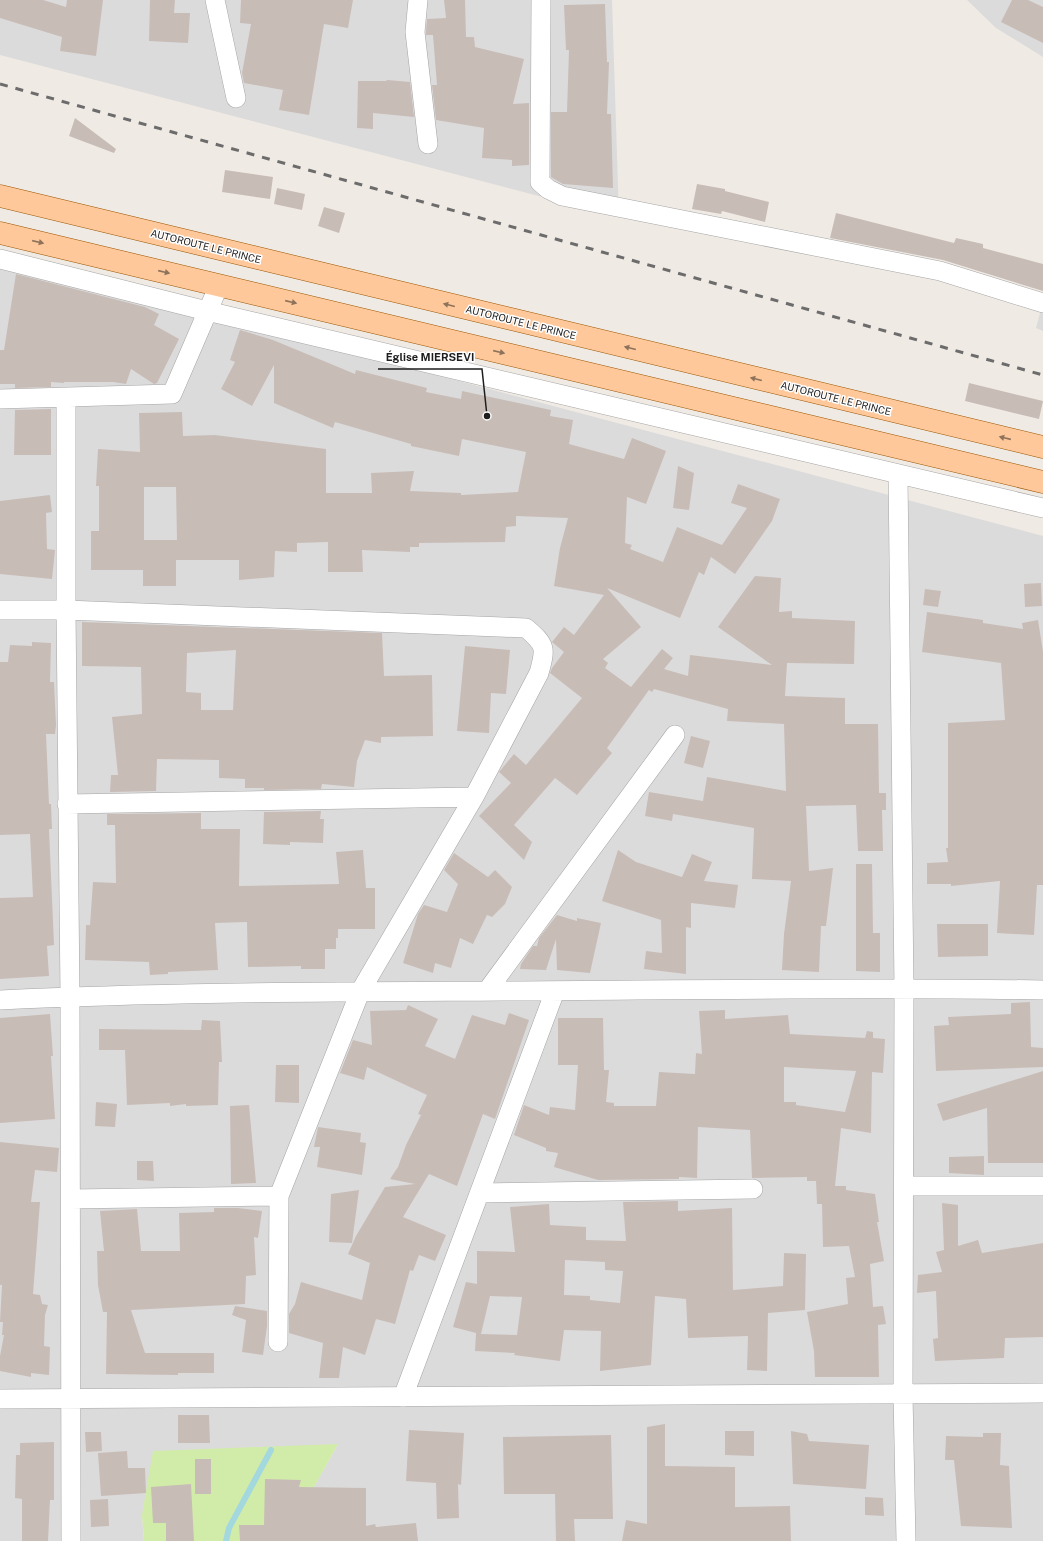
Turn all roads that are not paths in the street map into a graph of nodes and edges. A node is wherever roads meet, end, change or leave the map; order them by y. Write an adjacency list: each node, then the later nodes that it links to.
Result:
1 (215, 0): 4 (street)
2 (418, 0): 5 (street)
3 (541, 0): 10 (street)
4 (236, 98)
5 (428, 144)
6 (0, 196): 14 (main road, AUTOROUTE LE PRINCE, one-way to 6)
7 (0, 233): 9 (main road, one-way to 9)
8 (0, 259): 11 (street)
9 (219, 285): 11 (street); 16 (main road, one-way to 16)
10 (1043, 303)
11 (207, 312): 12 (street); 15 (street)
12 (66, 398): 13 (street); 19 (street)
13 (0, 399)
14 (1043, 447)
15 (898, 474): 17 (street); 23 (street)
16 (1043, 482)
17 (1043, 508)
18 (0, 610): 19 (street)
19 (66, 610): 21 (street); 22 (street)
20 (675, 735): 25 (street)
21 (474, 798): 22 (street); 27 (street)
22 (67, 804): 28 (street)
23 (904, 988): 24 (street); 26 (street); 30 (street)
24 (1043, 990)
25 (487, 991): 26 (street); 27 (street)
26 (555, 991): 33 (street)
27 (360, 992): 28 (street); 34 (street)
28 (70, 996): 29 (street); 35 (street)
29 (0, 1000)
30 (904, 1186): 31 (street); 38 (street)
31 (1043, 1186)
32 (753, 1189): 33 (street)
33 (480, 1193): 39 (street)
34 (279, 1196): 35 (street); 36 (street)
35 (71, 1199): 41 (street)
36 (278, 1342)
37 (1043, 1393): 38 (street)
38 (903, 1394): 39 (street); 43 (street)
39 (403, 1397): 41 (street)
40 (0, 1399): 41 (street)
41 (70, 1399): 42 (street)
42 (71, 1541)
43 (906, 1541)

